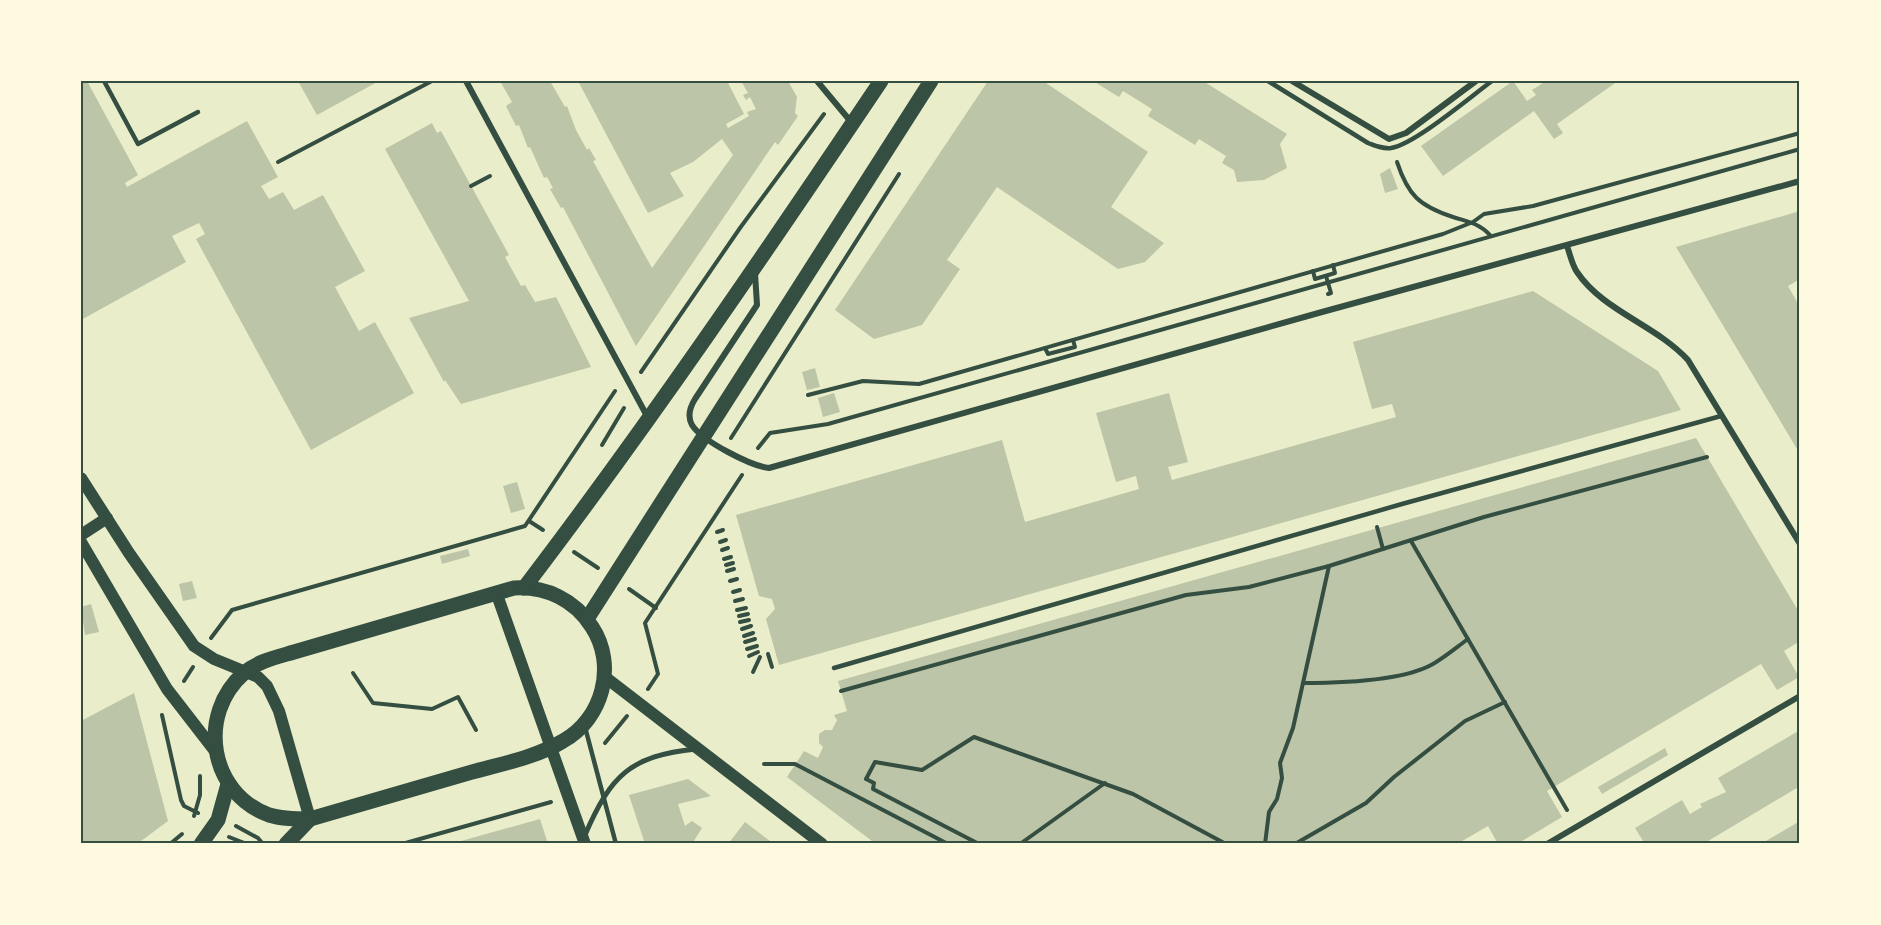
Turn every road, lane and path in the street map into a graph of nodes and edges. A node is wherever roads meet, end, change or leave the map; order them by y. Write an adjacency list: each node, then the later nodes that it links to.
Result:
1 (104, 81): 12 (lane)
2 (432, 81): 16 (path)
3 (466, 81): 36 (street)
4 (817, 81): 11 (street)
5 (881, 81): 13 (main road)
6 (932, 81): 41 (main road)
7 (1268, 81): 10 (lane)
8 (1292, 81): 9 (street)
9 (1476, 81)
10 (1492, 81)
11 (833, 101): 13 (street); 36 (path)
12 (198, 112)
13 (853, 123): 26 (main road)
14 (1800, 133): 22 (path)
15 (1800, 149): 23 (path)
16 (278, 162)
17 (1397, 163): 22 (path)
18 (903, 166): 43 (path)
19 (490, 176): 21 (path)
20 (1800, 181): 24 (street)
21 (471, 186)
22 (1473, 222): 23 (path); 25 (path)
23 (1490, 235): 29 (path)
24 (1567, 246): 39 (street); 46 (street)
25 (1333, 265): 27 (path); 28 (path)
26 (755, 267): 40 (main road); 41 (street)
27 (1313, 271): 28 (path); 31 (path)
28 (1326, 276): 29 (path)
29 (1328, 284): 30 (path); 34 (path)
30 (1331, 293)
31 (1073, 340): 32 (path); 33 (path)
32 (1045, 348): 33 (path); 38 (path)
33 (1061, 351): 34 (path)
34 (1063, 359): 35 (path); 42 (path)
35 (1065, 367)
36 (631, 387): 40 (street); 44 (path)
37 (612, 395): 49 (path)
38 (808, 395)
39 (1721, 416): 61 (street); 103 (lane)
40 (648, 417): 74 (main road)
41 (704, 435): 43 (street); 86 (main road)
42 (762, 442)
43 (724, 448): 46 (street)
44 (596, 453)
45 (1707, 457): 58 (path)
46 (749, 463): 81 (path)
47 (81, 477): 48 (main road)
48 (107, 518): 55 (main road); 104 (main road)
49 (529, 521): 51 (path); 91 (path)
50 (551, 521): 56 (path)
51 (540, 528)
52 (1377, 529): 63 (path)
53 (723, 530): 54 (path)
54 (717, 532)
55 (81, 535)
56 (540, 538)
57 (726, 540): 60 (path)
58 (1411, 541): 63 (path); 95 (path)
59 (81, 542): 121 (main road)
60 (720, 542)
61 (1800, 544)
62 (728, 548): 64 (path)
63 (1383, 549): 70 (path)
64 (722, 550)
65 (579, 555): 69 (path)
66 (731, 557): 67 (path)
67 (724, 559)
68 (733, 563): 71 (path)
69 (595, 566)
70 (1329, 566): 108 (path); 111 (path)
71 (734, 569)
72 (737, 579): 73 (path)
73 (730, 581)
74 (524, 588): 76 (main road); 86 (main road)
75 (740, 590): 78 (path)
76 (496, 592): 104 (main road); 119 (main road)
77 (633, 592): 81 (path)
78 (733, 592)
79 (743, 599): 80 (path)
80 (735, 602)
81 (656, 608): 109 (path)
82 (746, 608): 83 (path)
83 (737, 610)
84 (747, 614): 85 (path)
85 (739, 616)
86 (587, 619): 107 (main road)
87 (749, 620): 88 (path)
88 (740, 622)
89 (751, 626): 90 (path)
90 (742, 629)
91 (216, 630)
92 (753, 633): 93 (path)
93 (744, 636)
94 (755, 639): 96 (path)
95 (1468, 639): 108 (path); 113 (path)
96 (745, 642)
97 (757, 646): 98 (path)
98 (747, 649)
99 (768, 654): 102 (path)
100 (749, 656): 105 (path)
101 (192, 667): 110 (path)
102 (771, 667)
103 (834, 668)
104 (246, 671): 121 (main road); 130 (main road)
105 (753, 672)
106 (353, 673): 117 (path)
107 (605, 677): 116 (main road); 120 (main road)
108 (1303, 683): 148 (path)
109 (650, 685)
110 (181, 686)
111 (841, 691)
112 (1800, 696): 150 (street)
113 (1505, 702): 128 (path); 149 (path)
114 (166, 709): 129 (path)
115 (629, 714): 118 (path)
116 (584, 724): 119 (main road); 126 (lane)
117 (476, 730)
118 (603, 745)
119 (550, 747): 130 (main road); 135 (main road)
120 (698, 749): 126 (street); 143 (main road)
121 (215, 751): 124 (main road)
122 (764, 764): 144 (path)
123 (200, 772): 129 (path)
124 (228, 783): 130 (main road); 131 (main road)
125 (1105, 783): 145 (path); 146 (path); 147 (path)
126 (602, 800): 135 (street); 142 (lane)
127 (551, 802): 141 (path)
128 (1567, 810)
129 (196, 812): 132 (path)
130 (310, 819): 140 (main road)
131 (218, 820): 137 (main road); 139 (path)
132 (192, 822)
133 (186, 829): 136 (path)
134 (229, 837): 138 (path)
135 (584, 841)
136 (170, 844)
137 (201, 844)
138 (247, 844)
139 (263, 844)
140 (286, 844)
141 (402, 844)
142 (616, 844)
143 (822, 844)
144 (948, 844)
145 (979, 844)
146 (1020, 844)
147 (1226, 844)
148 (1265, 844)
149 (1295, 844)
150 (1547, 844)

